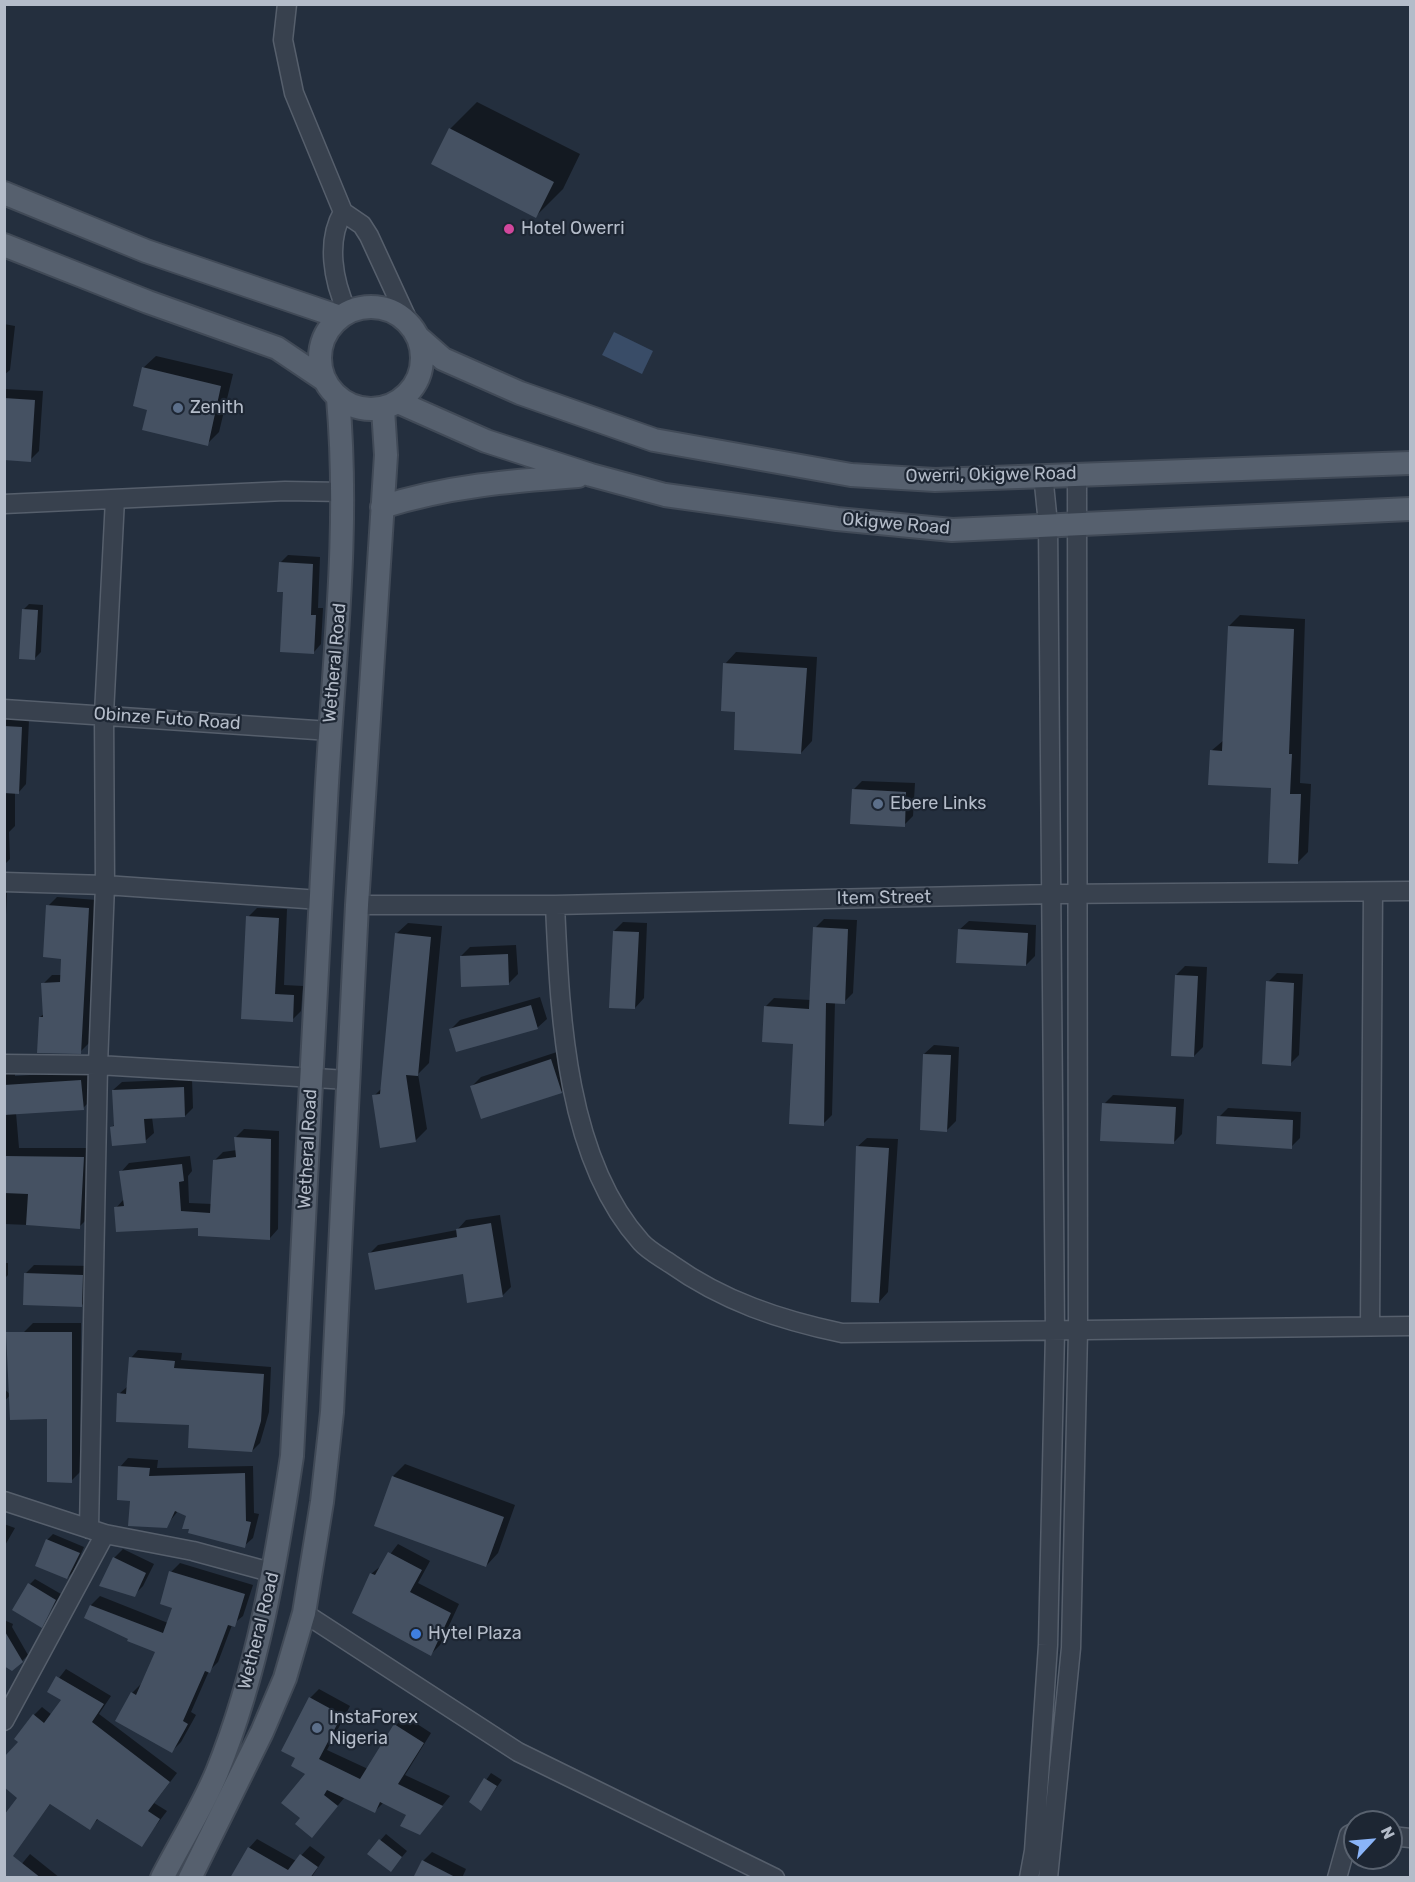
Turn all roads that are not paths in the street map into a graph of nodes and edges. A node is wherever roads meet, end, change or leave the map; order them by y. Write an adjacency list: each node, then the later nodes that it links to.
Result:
1 (287, 4): 3 (street)
2 (4, 193): 5 (main road)
3 (343, 212): 5 (street); 6 (street)
4 (4, 245): 7 (main road)
5 (343, 314): 6 (main road); 7 (main road)
6 (414, 331): 9 (main road); 12 (main road, Owerri, Okigwe Road)
7 (323, 379): 8 (main road)
8 (338, 398): 9 (main road); 14 (main road, Wetheral Road)
9 (391, 406): 13 (main road, Okigwe Road); 17 (main road, Wetheral Road)
10 (1410, 463): 11 (main road, Owerri, Okigwe Road)
11 (1077, 473): 12 (main road, Owerri, Okigwe Road); 20 (street)
12 (1043, 474): 19 (street)
13 (591, 475): 17 (main road); 19 (main road, Okigwe Road)
14 (344, 492): 15 (street); 23 (main road, Wetheral Road)
15 (115, 499): 16 (street); 22 (street)
16 (4, 504)
17 (382, 507): 31 (main road, Wetheral Road)
18 (1410, 509): 20 (main road, Okigwe Road)
19 (1048, 524): 20 (main road, Okigwe Road); 28 (street)
20 (1077, 524): 29 (street)
21 (4, 709): 22 (street, Obinze Futo Road)
22 (104, 714): 23 (street, Obinze Futo Road); 25 (street)
23 (330, 731): 30 (main road, Wetheral Road)
24 (4, 882): 25 (street)
25 (105, 885): 30 (street); 34 (street)
26 (1410, 891): 27 (street, Item Street)
27 (1373, 893): 29 (street, Item Street); 37 (street)
28 (1053, 894): 29 (street, Item Street); 32 (street, Item Street); 40 (street)
29 (1078, 894): 39 (street)
30 (320, 900): 35 (main road, Wetheral Road)
31 (357, 905): 32 (street, Item Street); 36 (main road, Wetheral Road)
32 (555, 905): 40 (street)
33 (4, 1064): 34 (street)
34 (98, 1065): 35 (street); 42 (street)
35 (312, 1079): 36 (street); 43 (main road, Wetheral Road)
36 (348, 1080): 44 (main road, Wetheral Road)
37 (1370, 1326): 38 (street); 39 (street)
38 (1410, 1326)
39 (1078, 1331): 40 (street); 51 (street)
40 (1056, 1332): 50 (street)
41 (4, 1502): 42 (street)
42 (97, 1532): 43 (street); 45 (street)
43 (274, 1573): 48 (main road, Wetheral Road)
44 (304, 1613): 47 (street); 49 (main road, Wetheral Road)
45 (4, 1720)
46 (1343, 1856): 52 (street)
47 (770, 1876)
48 (162, 1878)
49 (190, 1878)
50 (1029, 1878)
51 (1048, 1878)
52 (1337, 1878)

